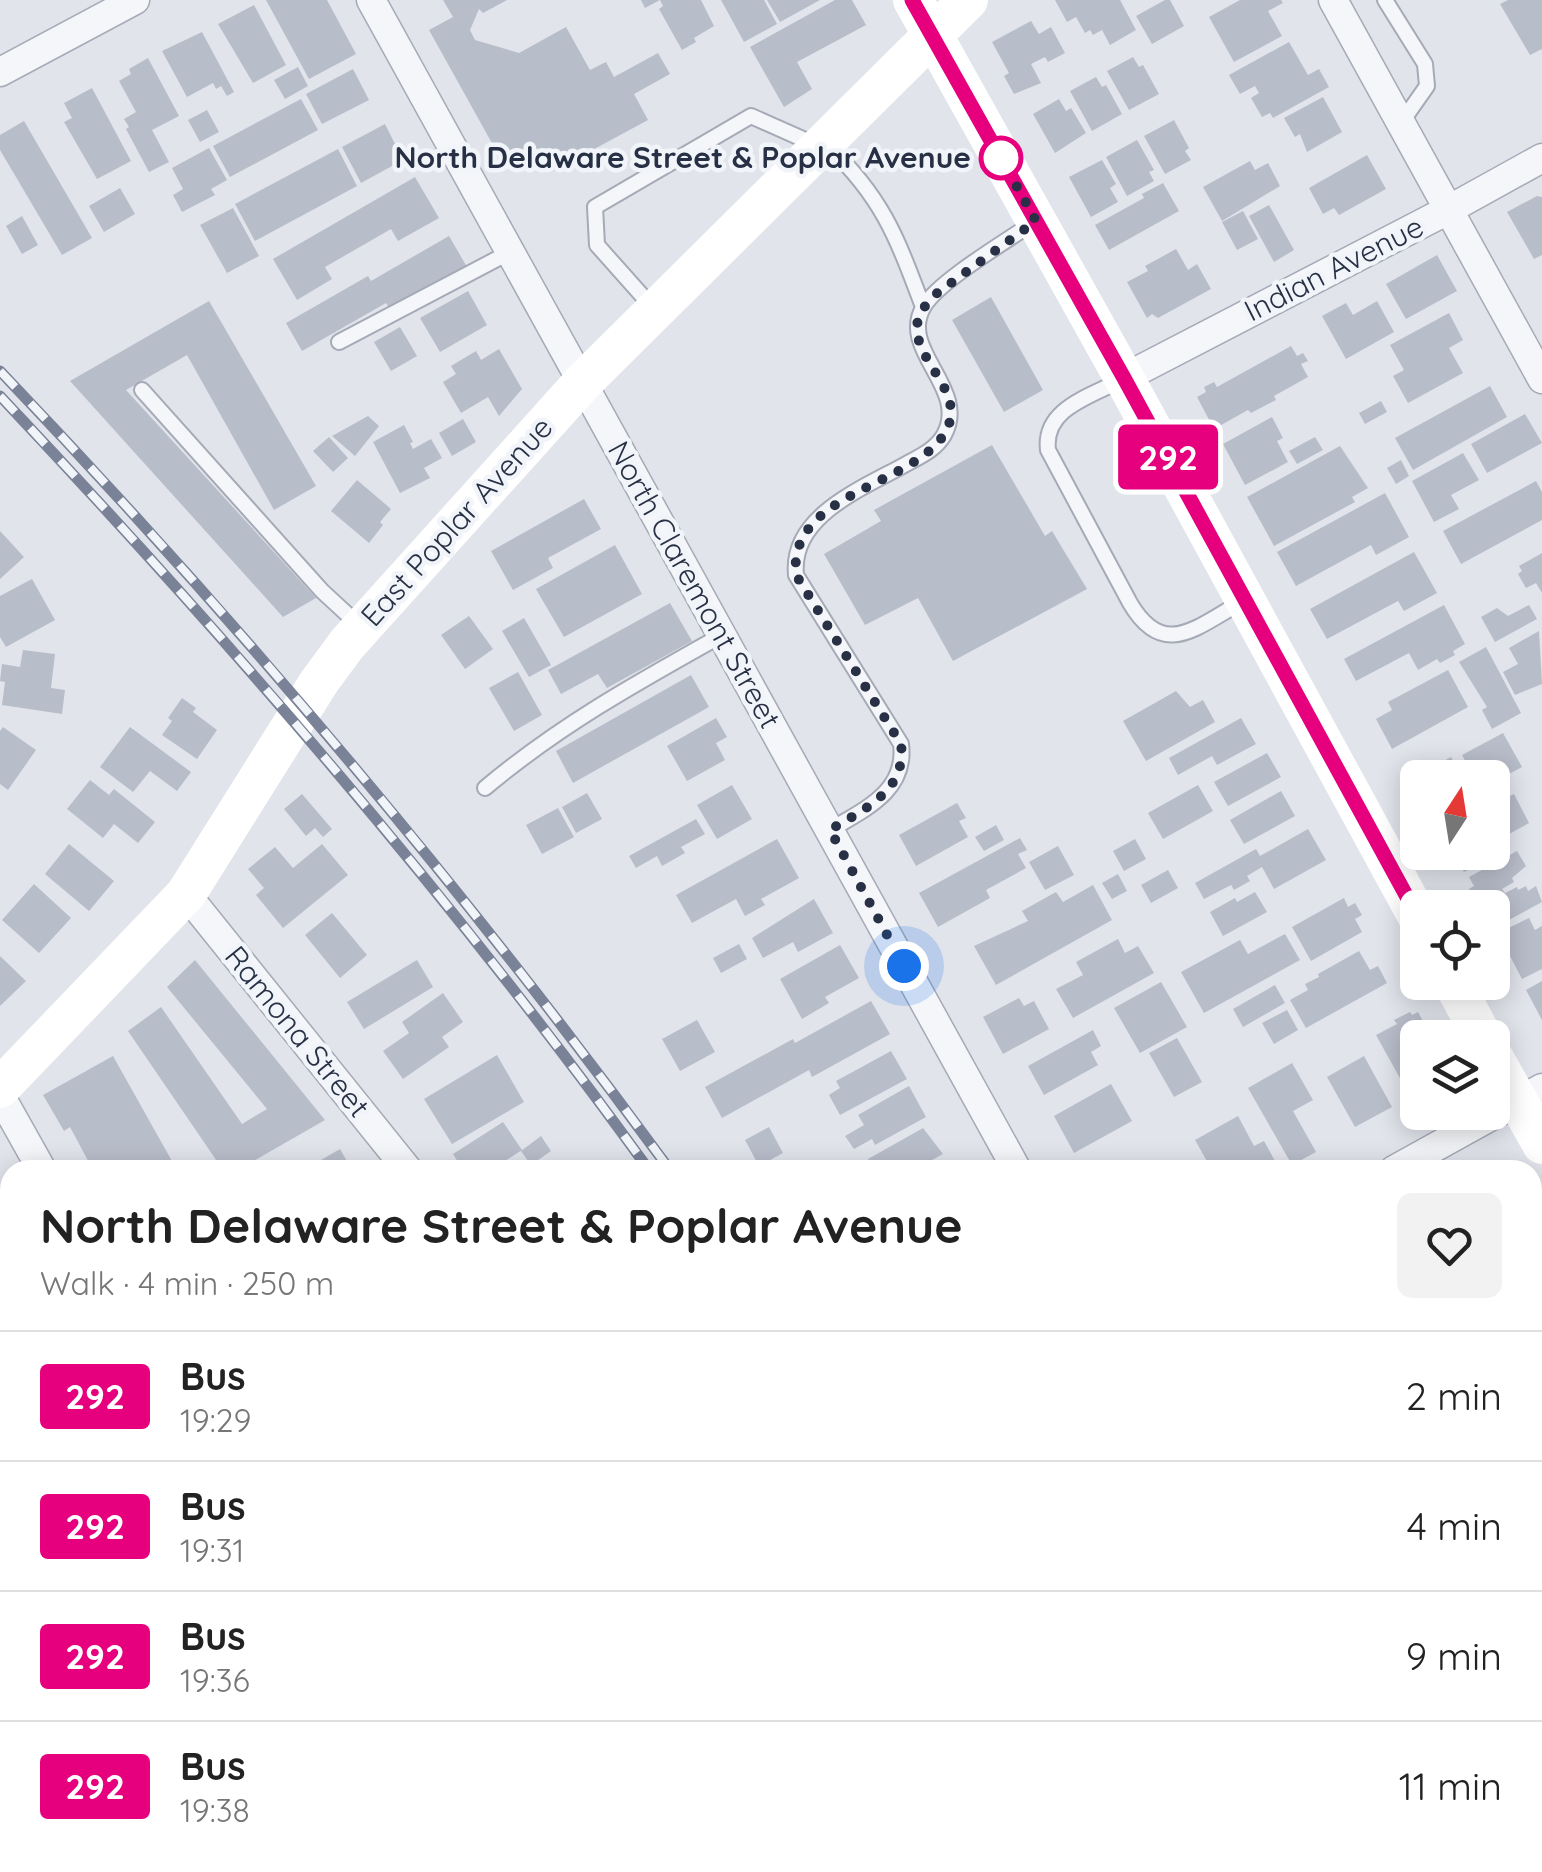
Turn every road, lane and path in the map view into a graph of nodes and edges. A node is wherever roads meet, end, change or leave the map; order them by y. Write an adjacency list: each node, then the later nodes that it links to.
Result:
1 (134, 0): 7 (street)
2 (370, 0): 13 (street, North Claremont Street)
3 (968, 0): 6 (main road, East Poplar Avenue)
4 (1333, 0): 8 (street)
5 (1385, 0): 8 (lane)
6 (922, 17): 9 (main road, East Poplar Avenue); 12 (main road)
7 (0, 72)
8 (1400, 123): 11 (street)
9 (821, 144): 14 (lane); 15 (main road, East Poplar Avenue); 15 (lane)
10 (1542, 158): 11 (street, Indian Avenue)
11 (1448, 210): 17 (street, Indian Avenue); 18 (street)
12 (1036, 221): 14 (lane); 17 (main road)
13 (510, 252): 16 (lane); 19 (street, North Claremont Street)
14 (924, 307): 25 (lane)
15 (655, 310): 19 (main road, East Poplar Avenue)
16 (338, 342)
17 (1124, 378): 21 (main road); 21 (lane)
18 (1542, 379)
19 (583, 382): 22 (main road, East Poplar Avenue); 23 (street, North Claremont Street)
20 (142, 390): 22 (lane)
21 (1245, 600): 26 (main road)
22 (362, 628): 27 (main road, East Poplar Avenue)
23 (722, 635): 24 (lane); 25 (street, North Claremont Street)
24 (485, 788)
25 (830, 830): 34 (street, North Claremont Street)
26 (1403, 890)
27 (186, 894): 29 (main road, East Poplar Avenue); 33 (street, Ramona Street)
28 (1510, 1073): 30 (main road)
29 (0, 1092): 32 (street)
30 (1530, 1094): 31 (main road); 35 (street)
31 (1542, 1144)
32 (37, 1160)
33 (400, 1160)
34 (1012, 1160)
35 (1412, 1160)

